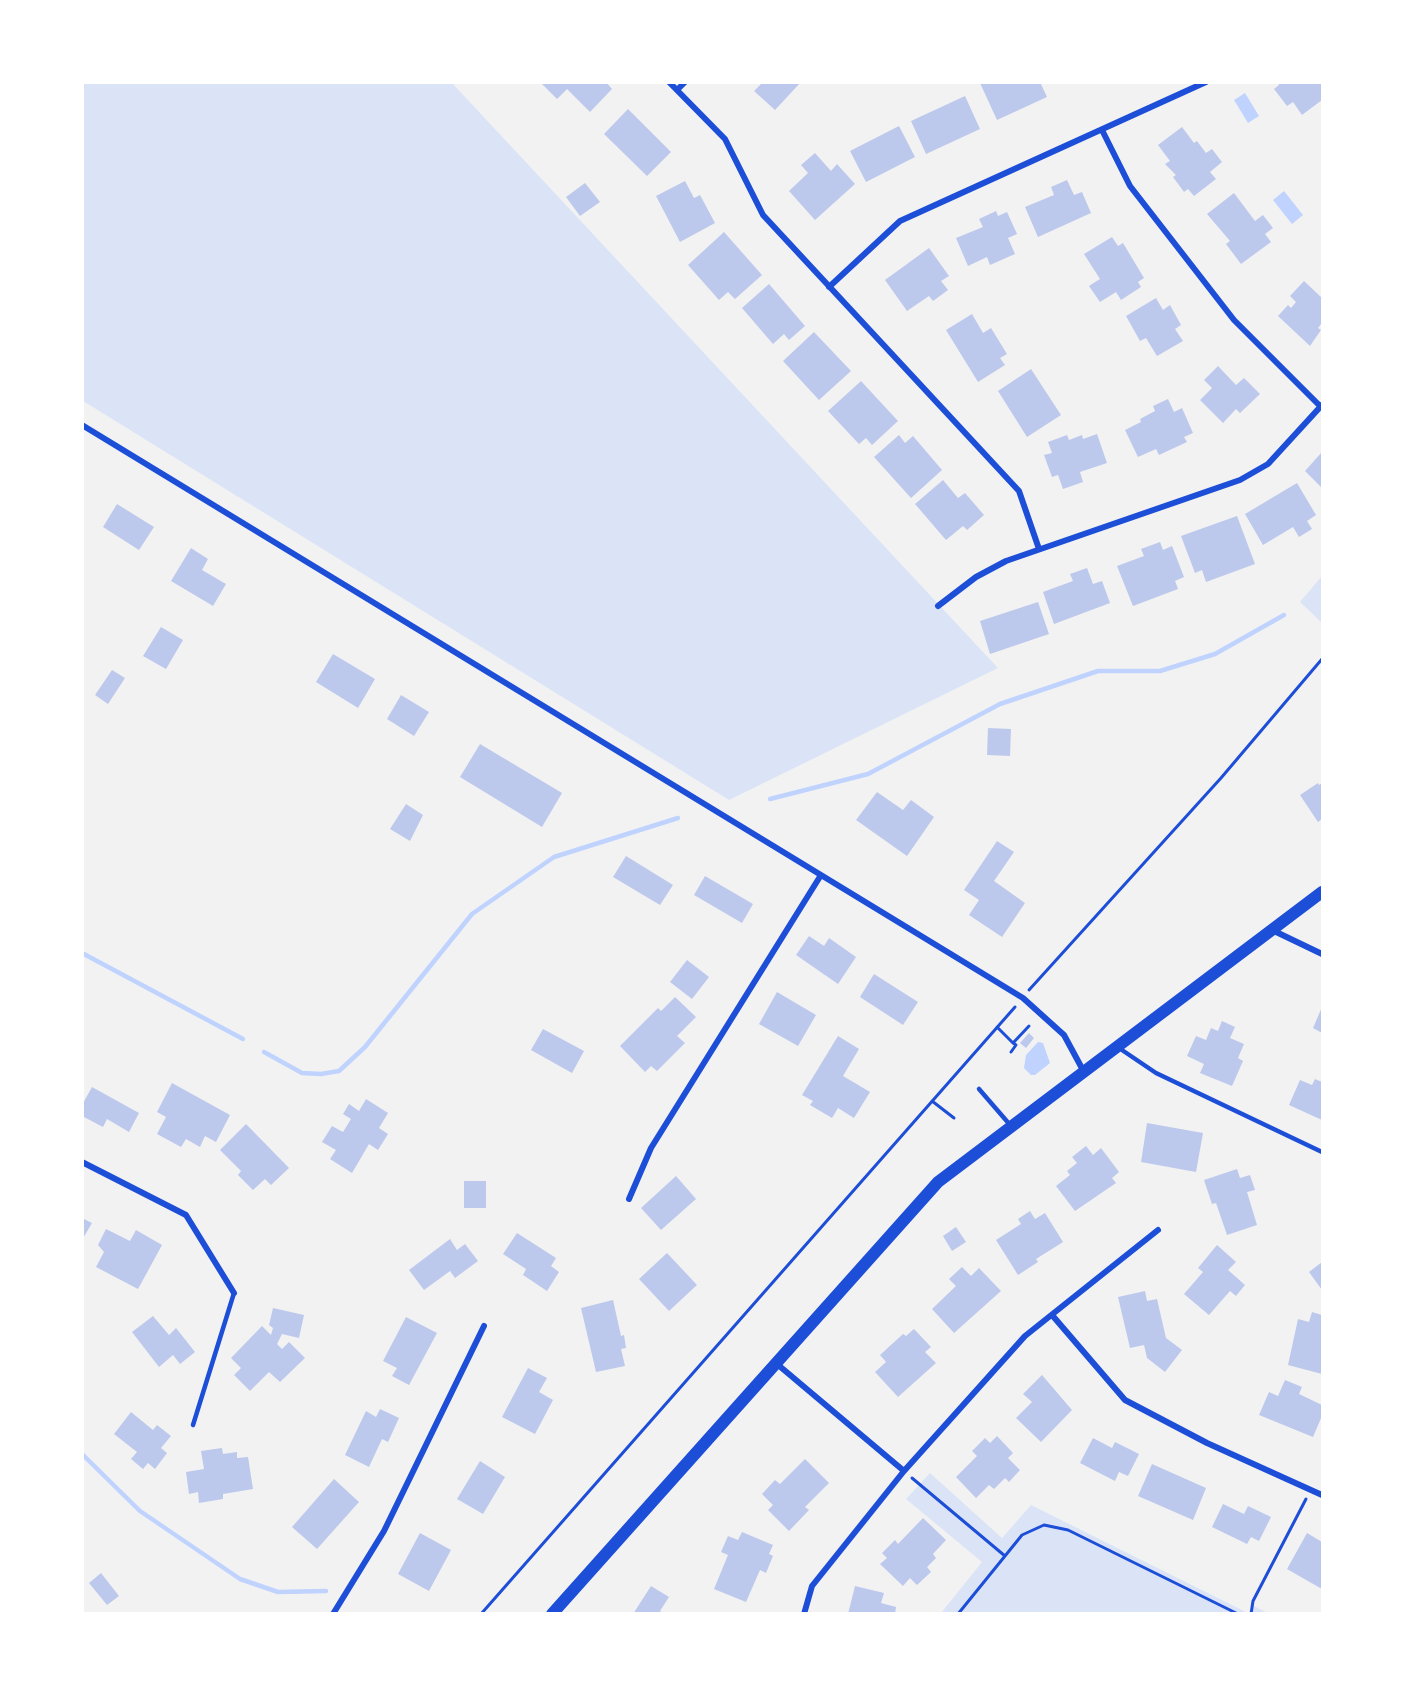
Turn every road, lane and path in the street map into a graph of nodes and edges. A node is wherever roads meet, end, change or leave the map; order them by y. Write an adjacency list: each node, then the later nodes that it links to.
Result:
1 (669, 82): 4 (street)
2 (685, 82): 4 (street)
3 (1206, 82): 5 (street)
4 (677, 90): 6 (street)
5 (1102, 130): 6 (street); 7 (street)
6 (829, 286): 9 (street)
7 (1322, 406): 9 (street)
8 (82, 425): 12 (street)
9 (1039, 549): 10 (street)
10 (938, 606)
11 (1323, 659): 16 (path)
12 (821, 875): 16 (street); 29 (street)
13 (1323, 892): 14 (main road)
14 (1272, 930): 15 (street); 20 (main road)
15 (1323, 954)
16 (1023, 998): 18 (path); 22 (street)
17 (1029, 1026): 19 (path)
18 (997, 1027): 19 (path); 24 (path)
19 (1013, 1043): 21 (path)
20 (1117, 1047): 22 (main road); 27 (lane)
21 (1011, 1052)
22 (1084, 1072): 26 (main road)
23 (979, 1089): 26 (lane)
24 (932, 1101): 25 (path); 41 (path)
25 (954, 1118)
26 (1011, 1126): 34 (main road)
27 (1323, 1152)
28 (82, 1161): 31 (street)
29 (629, 1198)
30 (1158, 1230): 32 (street)
31 (234, 1293): 35 (lane)
32 (1052, 1315): 36 (street); 37 (street)
33 (484, 1326): 40 (street)
34 (777, 1364): 36 (street); 42 (main road)
35 (193, 1425)
36 (904, 1471): 39 (path); 43 (street)
37 (1311, 1490): 38 (street); 46 (path)
38 (1323, 1495)
39 (1005, 1556): 44 (path); 45 (path)
40 (333, 1614)
41 (481, 1614)
42 (552, 1614)
43 (804, 1614)
44 (958, 1614)
45 (1238, 1614)
46 (1251, 1614)

